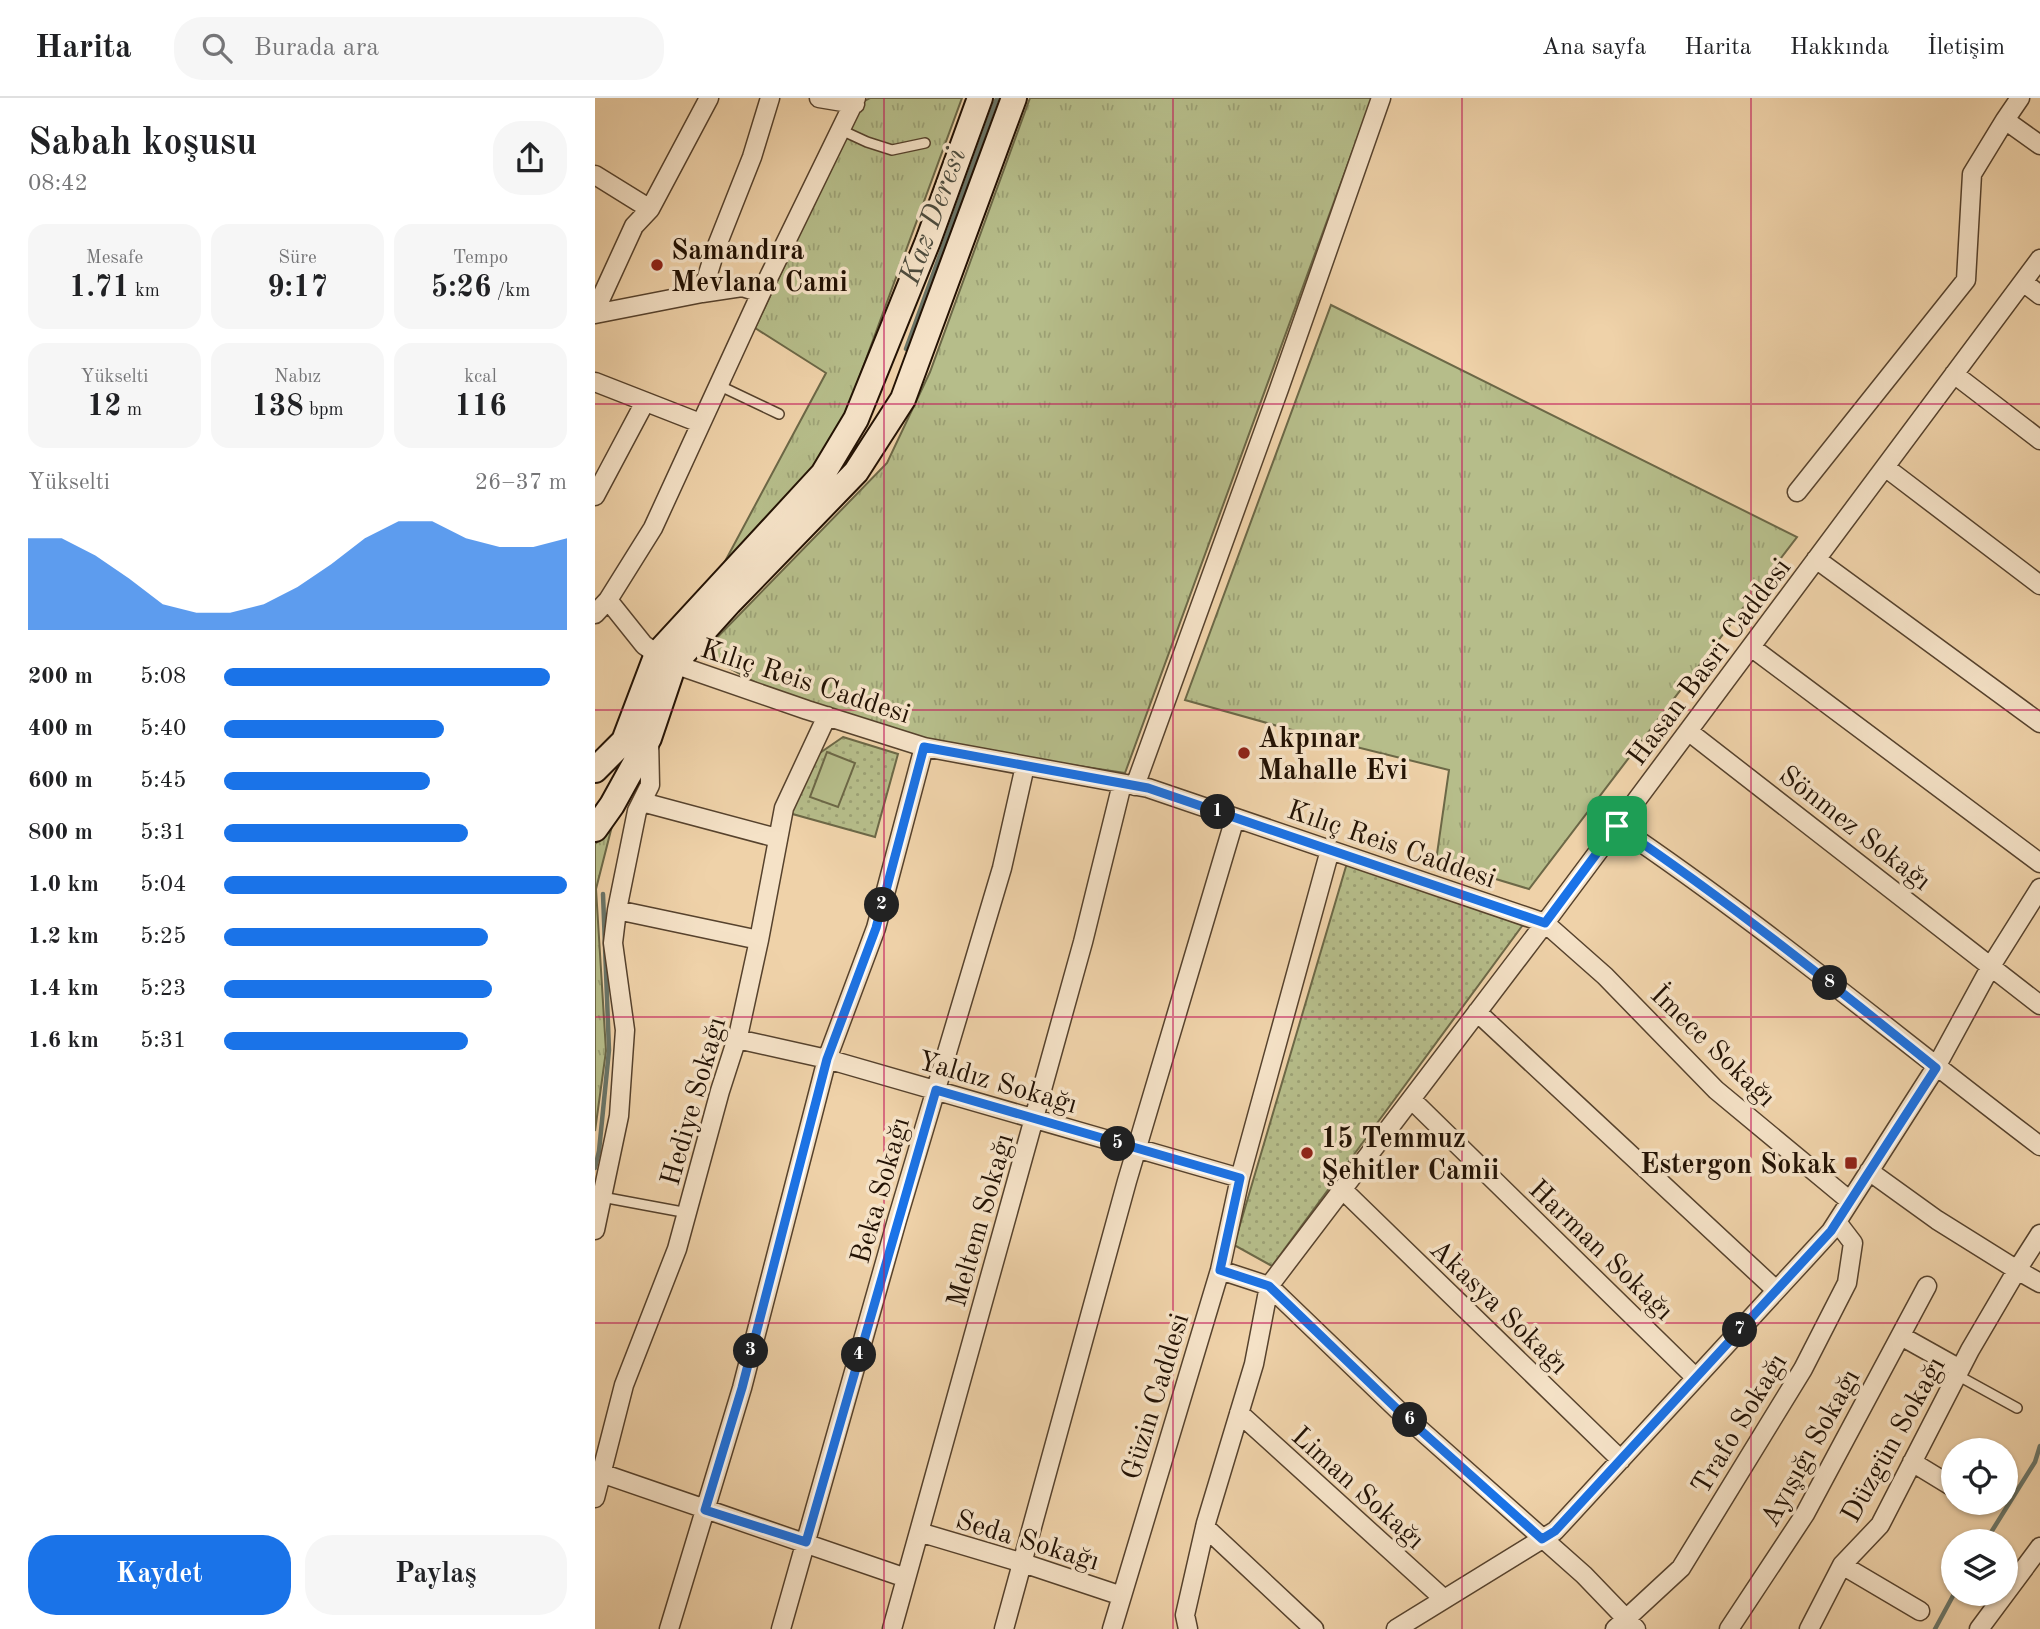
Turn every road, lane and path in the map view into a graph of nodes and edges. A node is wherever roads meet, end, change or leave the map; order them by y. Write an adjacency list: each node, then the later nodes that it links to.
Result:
1 (709, 98): 14 (street)
2 (770, 98): 17 (street)
3 (819, 98): 8 (street)
4 (980, 98): 36 (main road)
5 (1014, 98): 36 (main road)
6 (1381, 98): 44 (street, Meltem Sokağı)
7 (2014, 100): 9 (street)
8 (855, 101): 10 (street)
9 (2005, 120): 12 (street); 29 (street)
10 (842, 130): 11 (lane); 18 (street)
11 (925, 143)
12 (2040, 145)
13 (595, 175): 14 (street)
14 (650, 209): 20 (street)
15 (2040, 259): 16 (street, Hasan Basri Caddesi)
16 (2023, 282): 19 (street); 21 (street, Hasan Basri Caddesi)
17 (702, 293): 18 (street); 20 (street)
18 (761, 293): 23 (street)
19 (2040, 295)
20 (595, 313)
21 (1954, 374): 27 (street); 28 (street, Hasan Basri Caddesi)
22 (595, 382): 24 (street)
23 (718, 385): 25 (lane); 26 (street)
24 (645, 402): 26 (street); 30 (street)
25 (779, 414)
26 (700, 423): 33 (street)
27 (2040, 440)
28 (1885, 467): 31 (street, Hasan Basri Caddesi); 32 (street)
29 (1797, 492)
30 (595, 496)
31 (1817, 559): 35 (street, Hasan Basri Caddesi); 38 (street)
32 (2040, 585)
33 (608, 600): 34 (street); 36 (street, Kılıç Reis Caddesi)
34 (595, 614)
35 (1751, 647): 39 (street, Hasan Basri Caddesi); 51 (street)
36 (665, 659): 37 (street, Kılıç Reis Caddesi); 40 (main road); 43 (main road)
37 (827, 716): 41 (street, Kılıç Reis Caddesi); 49 (street, Hediye Sokağı)
38 (2040, 723)
39 (1688, 731): 47 (street, Hasan Basri Caddesi); 56 (street, Sönmez Sokağı)
40 (649, 738): 45 (street); 48 (main road)
41 (924, 747): 42 (street, Kılıç Reis Caddesi); 60 (street)
42 (1025, 765): 44 (street, Kılıç Reis Caddesi); 62 (street, Beka Sokağı)
43 (595, 770)
44 (1129, 785): 46 (street, Kılıç Reis Caddesi); 64 (street, Meltem Sokağı)
45 (642, 802): 49 (street); 53 (street)
46 (1235, 818): 50 (street, Kılıç Reis Caddesi); 66 (street)
47 (1617, 826): 54 (street, Hasan Basri Caddesi); 61 (street)
48 (595, 829)
49 (777, 838): 55 (street, Hediye Sokağı)
50 (1330, 850): 54 (street, Kılıç Reis Caddesi); 68 (street)
51 (2040, 863)
52 (2040, 888): 56 (street)
53 (617, 910): 55 (street); 70 (street)
54 (1545, 923): 58 (street, Hasan Basri Caddesi); 71 (street, İmece Sokağı)
55 (759, 940): 59 (street, Hediye Sokağı)
56 (1991, 966): 57 (street, Sönmez Sokağı); 61 (street)
57 (2040, 1005)
58 (1477, 1012): 63 (street, Hasan Basri Caddesi); 81 (street)
59 (737, 1039): 60 (street, Yaldız Sokağı); 72 (street, Hediye Sokağı)
60 (827, 1059): 62 (street, Yaldız Sokağı); 92 (street)
61 (1936, 1068): 65 (street); 67 (street)
62 (936, 1090): 64 (street, Yaldız Sokağı); 96 (street, Beka Sokağı)
63 (1411, 1099): 69 (street, Hasan Basri Caddesi); 84 (street, Harman Sokağı)
64 (1034, 1119): 66 (street, Yaldız Sokağı); 94 (street, Meltem Sokağı)
65 (2040, 1146)
66 (1136, 1149): 68 (street, Yaldız Sokağı); 98 (street)
67 (1870, 1171): 71 (street); 77 (street)
68 (1240, 1178): 76 (street, Güzin Caddesi)
69 (1342, 1189): 79 (street, Hasan Basri Caddesi); 87 (street, Akasya Sokağı)
70 (602, 1197): 72 (lane); 74 (street)
71 (1850, 1201): 73 (street)
72 (688, 1213): 89 (street, Hediye Sokağı)
73 (1837, 1222): 81 (street); 104 (street, Trafo Sokağı)
74 (595, 1230)
75 (2040, 1234): 77 (street, Düzgün Sokağı)
76 (1220, 1270): 79 (street); 101 (street, Güzin Caddesi)
77 (2017, 1270): 78 (street); 83 (street, Düzgün Sokağı)
78 (2040, 1283)
79 (1269, 1286): 86 (street); 95 (street)
80 (1927, 1286): 82 (street, Ayışığı Sokağı)
81 (1776, 1290): 84 (street)
82 (1901, 1336): 83 (street); 113 (street, Ayışığı Sokağı)
83 (1958, 1372): 85 (lane); 88 (street, Düzgün Sokağı)
84 (1696, 1378): 87 (street)
85 (2017, 1408)
86 (1239, 1413): 93 (street); 102 (street, Liman Sokağı)
87 (1621, 1460): 95 (street)
88 (1912, 1462): 90 (street); 99 (street, Düzgün Sokağı)
89 (598, 1472): 91 (street, Hediye Sokağı); 92 (street)
90 (1941, 1480)
91 (595, 1497)
92 (705, 1510): 96 (street); 105 (street)
93 (1205, 1527): 110 (street); 111 (street)
94 (919, 1532): 98 (street, Seda Sokağı); 100 (street, Meltem Sokağı)
95 (1542, 1539): 102 (street); 104 (street)
96 (806, 1542): 100 (street); 106 (street, Beka Sokağı)
97 (2040, 1547): 115 (street)
98 (1023, 1563): 101 (street, Seda Sokağı); 108 (street)
99 (1842, 1565): 103 (street); 114 (street, Düzgün Sokağı)
100 (906, 1578): 107 (street, Meltem Sokağı)
101 (1122, 1596): 109 (street, Güzin Caddesi)
102 (1444, 1599): 112 (street)
103 (1920, 1611)
104 (1626, 1626)
105 (669, 1629)
106 (781, 1629)
107 (892, 1629)
108 (1004, 1629)
109 (1112, 1629)
110 (1188, 1629)
111 (1314, 1629)
112 (1396, 1629)
113 (1729, 1629)
114 (1809, 1629)
115 (1979, 1629)

